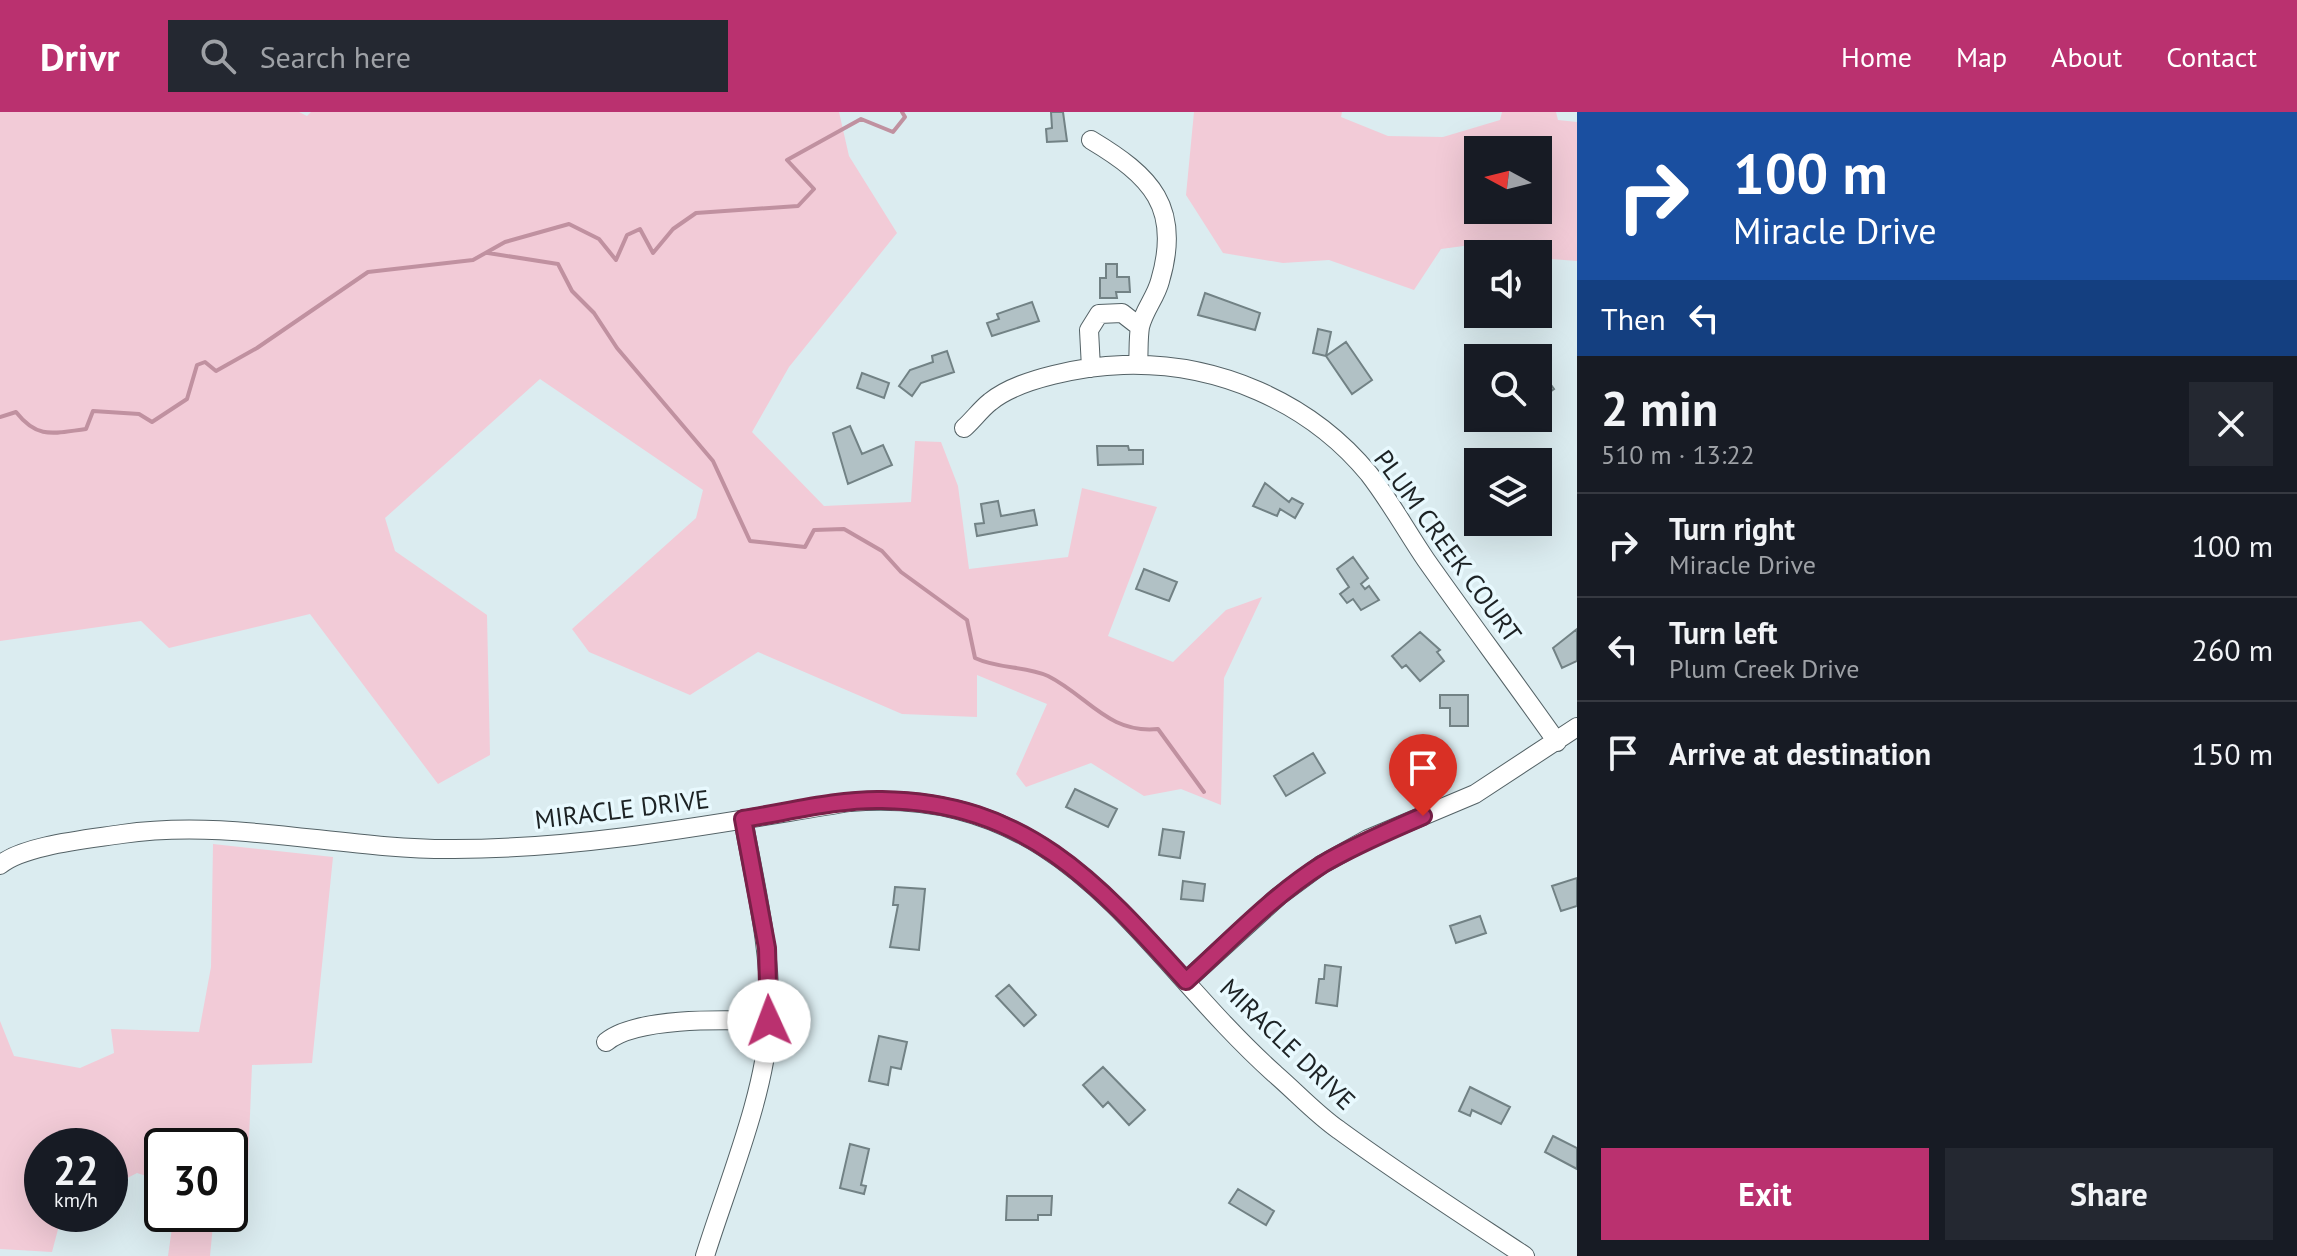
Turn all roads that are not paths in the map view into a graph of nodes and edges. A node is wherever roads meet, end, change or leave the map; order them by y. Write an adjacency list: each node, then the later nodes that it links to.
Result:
1 (1091, 140): 2 (street)
2 (1140, 327): 3 (street); 4 (street)
3 (1138, 364): 4 (street, PLUM CREEK COURT); 7 (street, PLUM CREEK COURT)
4 (1091, 368): 5 (street, PLUM CREEK COURT)
5 (964, 428)
6 (1577, 727): 7 (street)
7 (1557, 742): 10 (street)
8 (743, 819): 9 (street, MIRACLE DRIVE); 10 (street, MIRACLE DRIVE); 11 (street)
9 (0, 865)
10 (1186, 981): 13 (street, MIRACLE DRIVE)
11 (769, 1021): 12 (street); 14 (street)
12 (606, 1042)
13 (1521, 1255)
14 (705, 1256)

